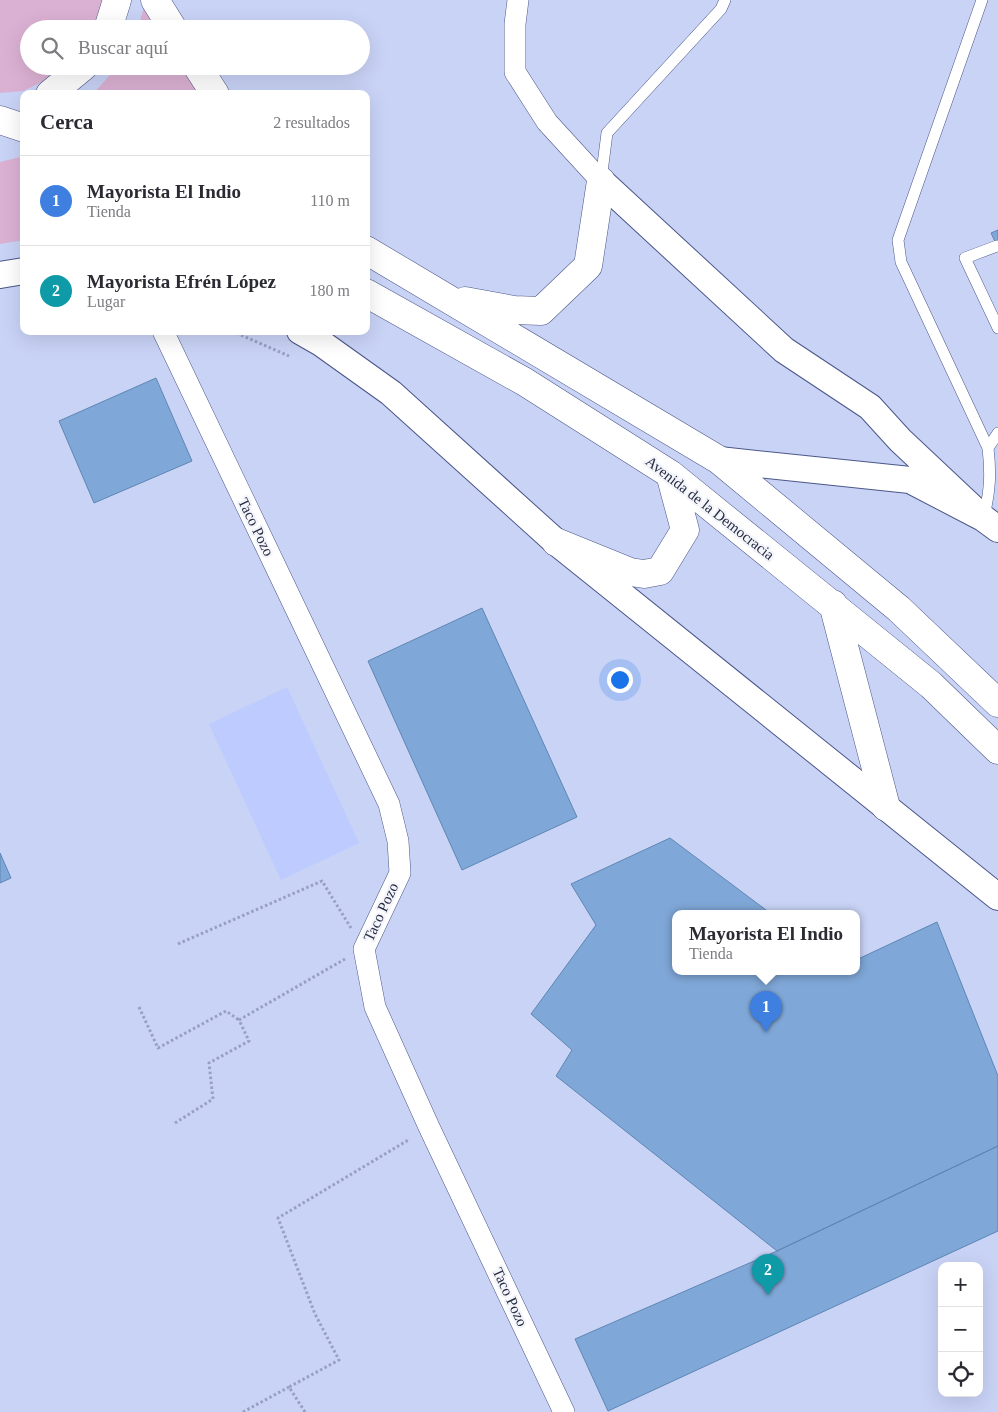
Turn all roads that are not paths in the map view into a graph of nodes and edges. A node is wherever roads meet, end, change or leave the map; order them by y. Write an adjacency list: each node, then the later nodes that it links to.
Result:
1 (117, 0): 6 (highway)
2 (155, 0): 7 (highway)
3 (518, 0): 16 (street)
4 (725, 0): 16 (lane)
5 (982, 0): 27 (lane)
6 (111, 20)
7 (167, 20)
8 (73, 75): 10 (highway)
9 (203, 75): 11 (highway)
10 (55, 90)
11 (212, 90)
12 (20, 106): 13 (highway)
13 (0, 111)
14 (0, 120): 15 (highway)
15 (20, 127)
16 (601, 181): 22 (highway); 30 (street)
17 (997, 246): 23 (lane)
18 (370, 252): 22 (highway)
19 (20, 272): 20 (street)
20 (0, 276)
21 (370, 295): 29 (highway, Avenida de la Democracia)
22 (446, 298): 28 (highway)
23 (998, 328)
24 (164, 335): 37 (street, Taco Pozo)
25 (307, 335): 31 (street)
26 (998, 434): 27 (lane)
27 (988, 448): 30 (lane)
28 (719, 460): 30 (street); 33 (highway)
29 (670, 474): 31 (highway); 32 (highway, Avenida de la Democracia)
30 (991, 524)
31 (556, 542): 35 (street)
32 (833, 604): 34 (highway, Avenida de la Democracia); 35 (highway)
33 (998, 703)
34 (998, 750)
35 (886, 807): 36 (street)
36 (998, 897)
37 (564, 1412)

